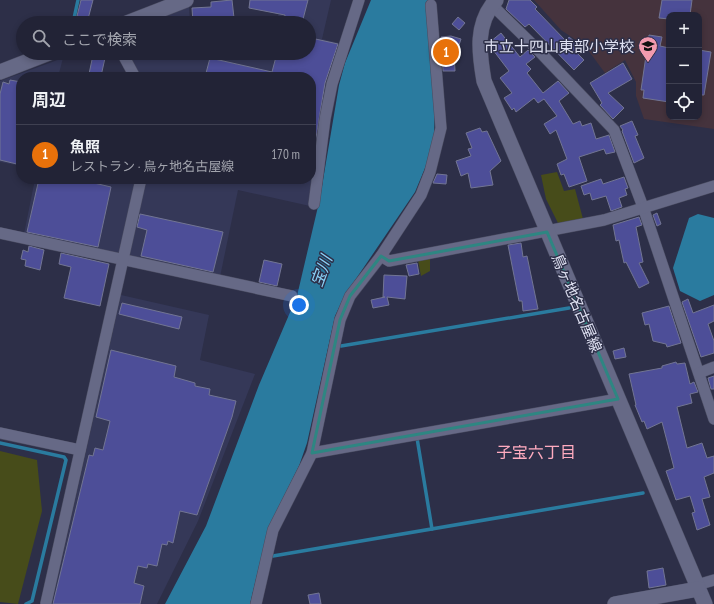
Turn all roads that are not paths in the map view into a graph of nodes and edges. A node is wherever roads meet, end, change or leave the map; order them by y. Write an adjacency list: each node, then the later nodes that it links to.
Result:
1 (186, 0): 5 (main road)
2 (359, 0): 12 (street)
3 (494, 3): 13 (street); 14 (main road, 鳥ヶ地名古屋線)
4 (431, 5): 16 (street)
5 (146, 16)
6 (32, 60): 8 (main road)
7 (126, 60): 9 (street)
8 (0, 72)
9 (132, 72)
10 (140, 184): 17 (street)
11 (714, 186): 13 (street)
12 (314, 204)
13 (643, 208): 14 (street); 20 (street)
14 (547, 232): 16 (street); 21 (main road, 鳥ヶ地名古屋線)
15 (0, 233): 17 (street)
16 (381, 256): 25 (street)
17 (122, 260): 18 (street); 24 (street)
18 (292, 296)
19 (714, 367): 20 (street)
20 (699, 373): 22 (street)
21 (618, 399): 25 (street); 27 (main road, 鳥ヶ地名古屋線)
22 (714, 419)
23 (0, 433): 24 (street)
24 (80, 450): 28 (street)
25 (312, 453): 29 (street)
26 (714, 580): 27 (street)
27 (698, 587): 30 (main road); 31 (main road, 鳥ヶ地名古屋線)
28 (46, 603)
29 (256, 604)
30 (615, 604)
31 (705, 604)

